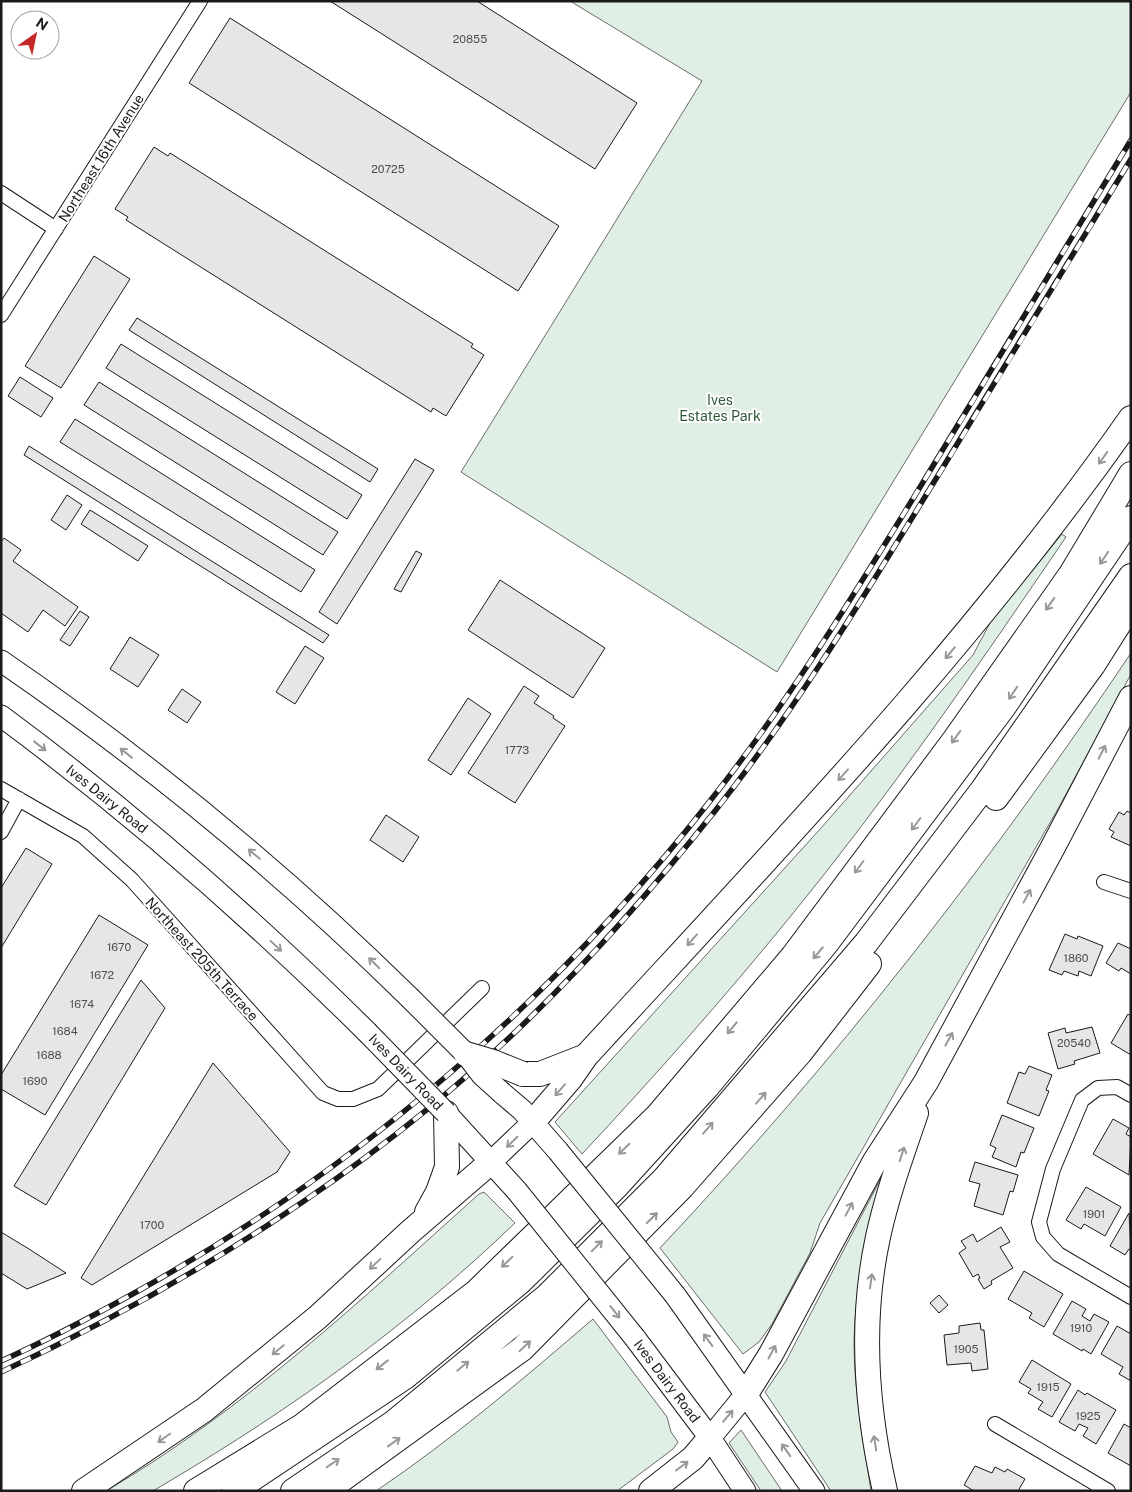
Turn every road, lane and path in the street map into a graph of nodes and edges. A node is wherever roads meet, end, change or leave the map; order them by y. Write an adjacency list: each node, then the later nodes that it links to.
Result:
1 (200, 1): 3 (street, Northeast 16th Avenue)
2 (1, 192): 3 (street)
3 (56, 229): 4 (street, Northeast 16th Avenue)
4 (1, 316)
5 (1131, 418): 21 (highway, one-way to 21)
6 (1131, 474): 33 (highway, one-way to 33)
7 (1131, 518): 34 (highway, one-way to 34)
8 (1131, 576): 35 (highway, one-way to 8)
9 (1131, 605): 36 (highway, one-way to 9)
10 (1, 661): 19 (main road, one-way to 10, bridge)
11 (1131, 698): 22 (highway, one-way to 11)
12 (1, 716): 24 (main road, Ives Dairy Road, one-way to 24, bridge)
13 (1, 789): 14 (street, Northeast 205th Terrace)
14 (19, 798): 15 (street); 19 (street, Northeast 205th Terrace)
15 (1, 832)
16 (1104, 882): 17 (street)
17 (1131, 891)
18 (482, 988): 19 (street, Northeast 205th Terrace)
19 (439, 1029): 20 (main road, bridge)
20 (466, 1054): 21 (highway, bridge); 25 (main road, bridge)
21 (586, 1056): 25 (highway, one-way to 25)
22 (926, 1082): 29 (highway, one-way to 22); 40 (highway, one-way to 22)
23 (1131, 1095): 28 (street)
24 (453, 1121): 26 (main road, Ives Dairy Road); 27 (highway)
25 (533, 1122): 26 (main road, one-way to 26); 29 (main road, one-way to 25, bridge)
26 (491, 1162): 27 (highway); 31 (main road, Ives Dairy Road, one-way to 31, bridge)
27 (422, 1222): 32 (highway, one-way to 32)
28 (1131, 1298)
29 (746, 1394): 31 (main road, one-way to 29); 39 (main road, one-way to 29)
30 (995, 1424): 41 (street)
31 (710, 1438): 37 (highway, one-way to 31); 38 (main road, Ives Dairy Road)
32 (84, 1491)
33 (196, 1491)
34 (234, 1491)
35 (293, 1491)
36 (326, 1491)
37 (651, 1491)
38 (745, 1491)
39 (814, 1491)
40 (885, 1491)
41 (1108, 1491)

